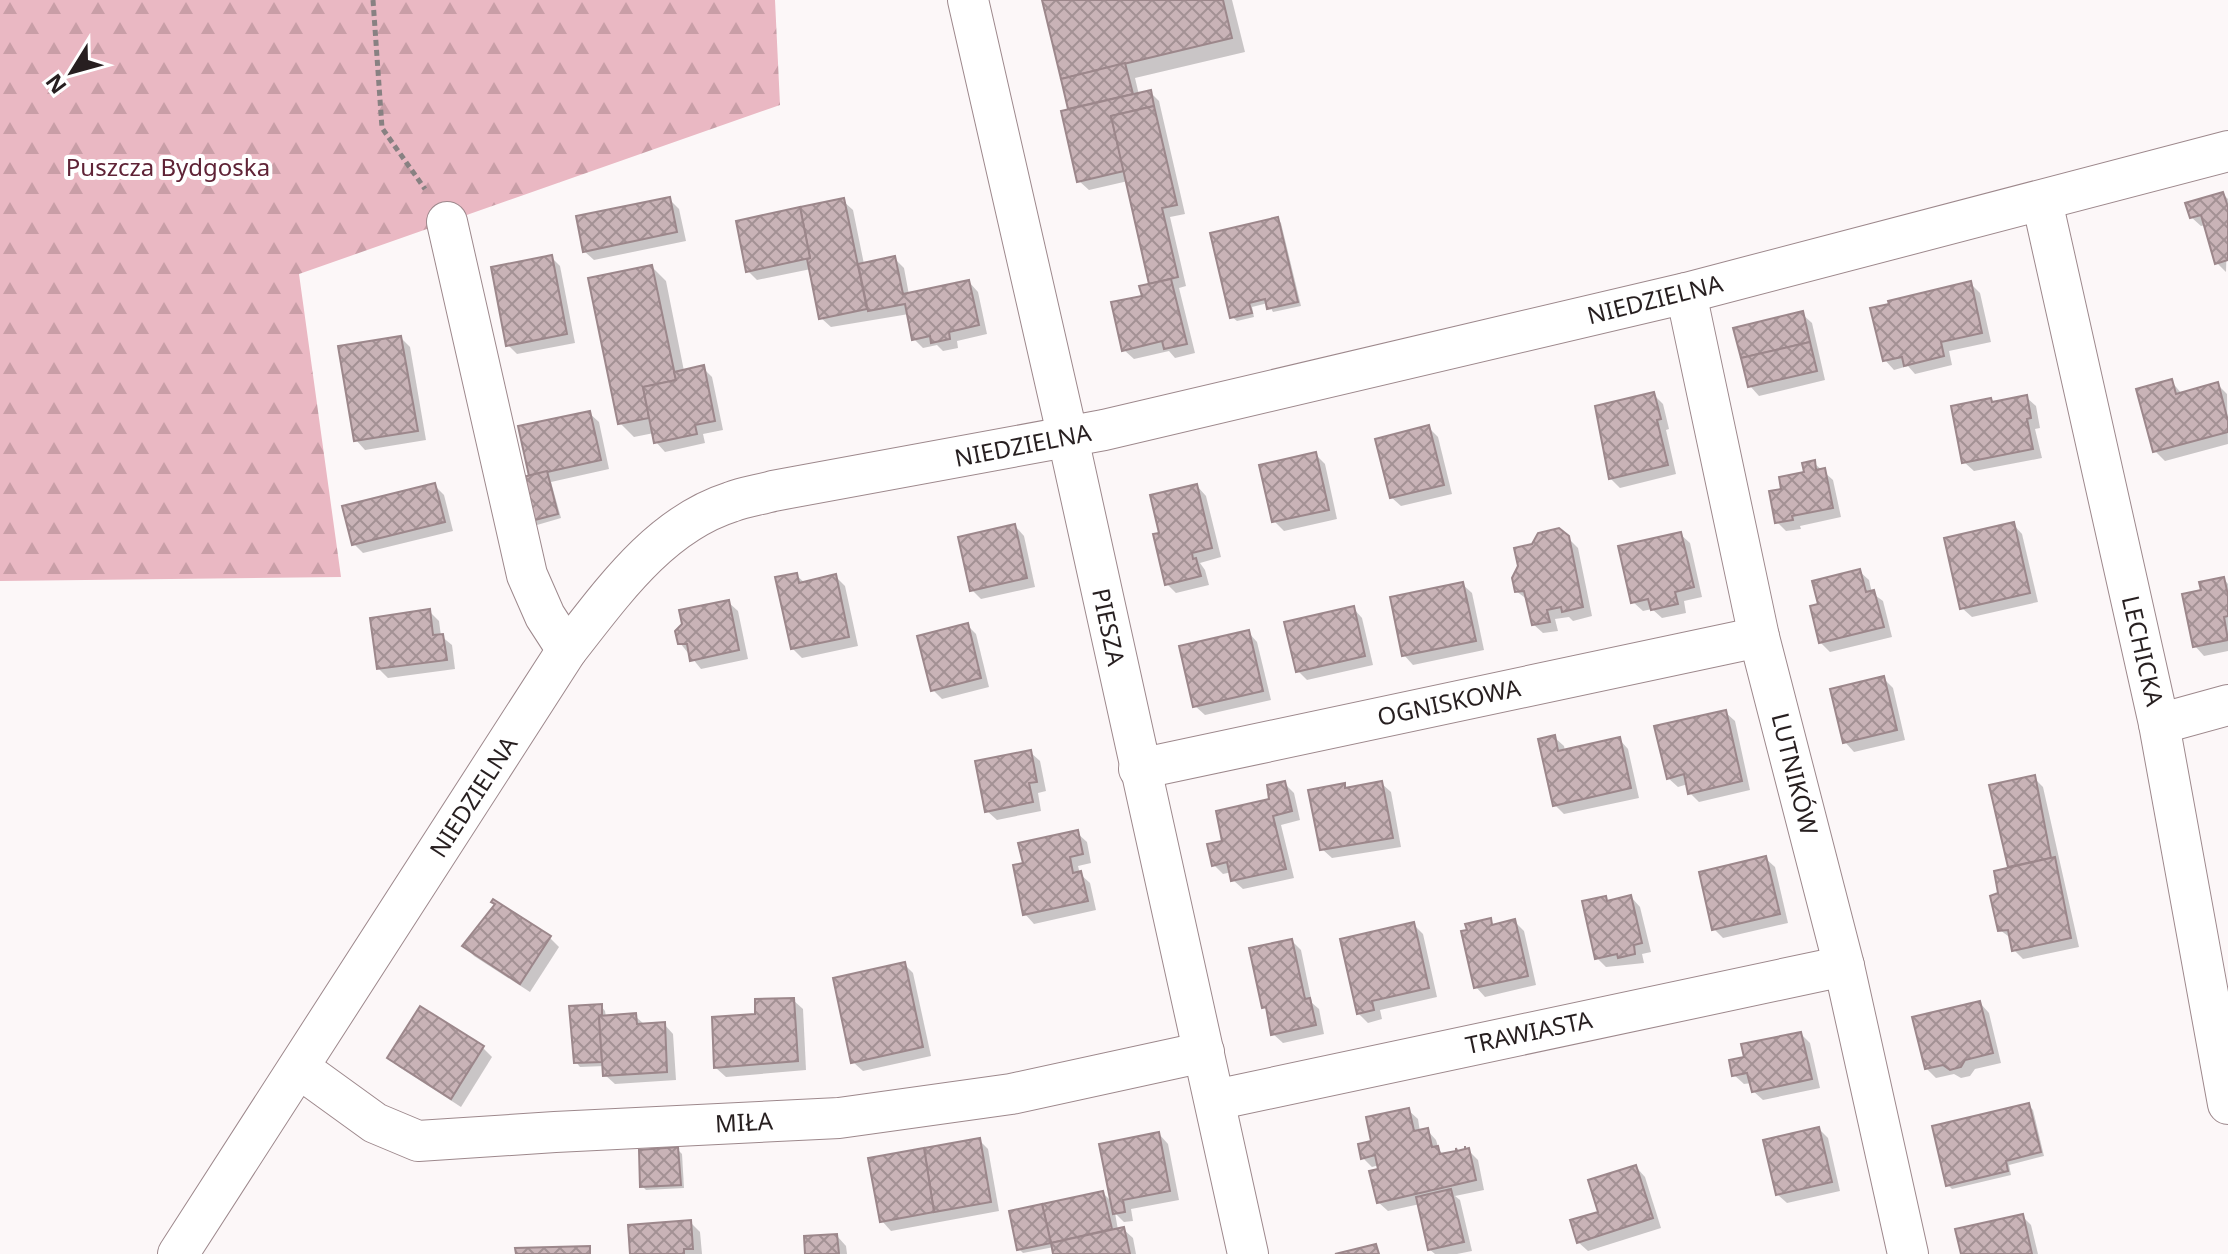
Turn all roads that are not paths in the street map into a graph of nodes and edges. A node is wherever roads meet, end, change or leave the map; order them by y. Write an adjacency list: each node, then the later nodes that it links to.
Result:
1 (968, 0): 6 (street, PIESZA)
2 (2228, 151): 3 (street, NIEDZIELNA)
3 (2042, 201): 5 (street, NIEDZIELNA); 10 (street, LECHICKA)
4 (447, 222): 8 (street)
5 (1686, 293): 6 (street, NIEDZIELNA); 7 (street, LUTNIKÓW)
6 (1068, 438): 8 (street, NIEDZIELNA); 11 (street, PIESZA)
7 (1759, 637): 11 (street, OGNISKOWA); 12 (street, LUTNIKÓW)
8 (567, 650): 14 (street, NIEDZIELNA)
9 (2228, 705): 10 (street)
10 (2159, 724): 16 (street, LECHICKA)
11 (1139, 769): 13 (street, PIESZA)
12 (1844, 966): 15 (street, TRAWIASTA); 19 (street, LUTNIKÓW)
13 (1204, 1052): 14 (street, MIŁA); 15 (street, PIESZA)
14 (299, 1068): 17 (street, NIEDZIELNA)
15 (1215, 1100): 18 (street, PIESZA)
16 (2228, 1104)
17 (178, 1254)
18 (1248, 1254)
19 (1908, 1254)

